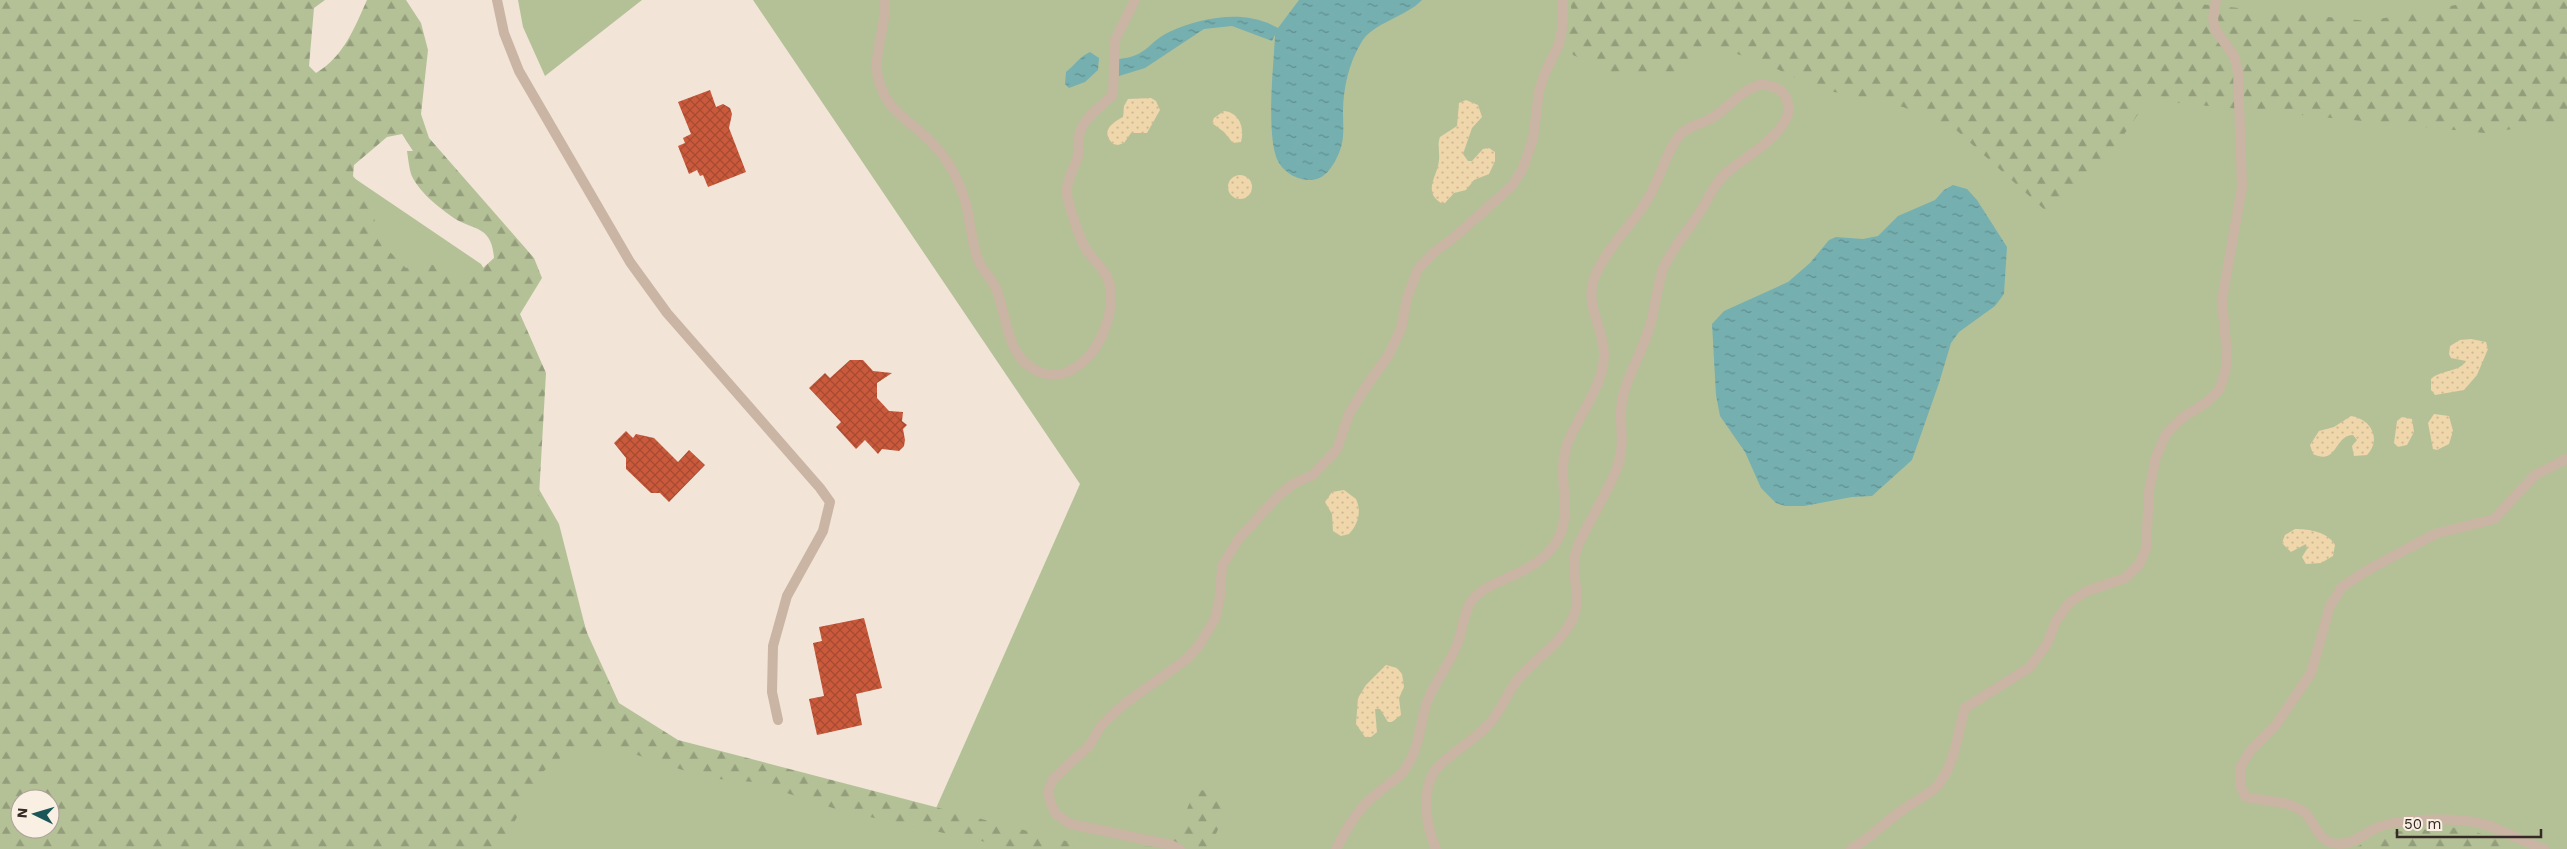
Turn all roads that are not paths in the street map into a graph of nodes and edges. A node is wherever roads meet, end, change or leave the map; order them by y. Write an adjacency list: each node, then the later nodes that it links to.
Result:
1 (496, 0): 7 (lane)
2 (885, 0): 3 (lane)
3 (1135, 0)
4 (1563, 0): 8 (lane)
5 (2216, 0): 11 (lane)
6 (2567, 460): 12 (lane)
7 (778, 720)
8 (1180, 849)
9 (1336, 849): 10 (lane)
10 (1436, 849)
11 (1851, 849)
12 (2544, 849)

